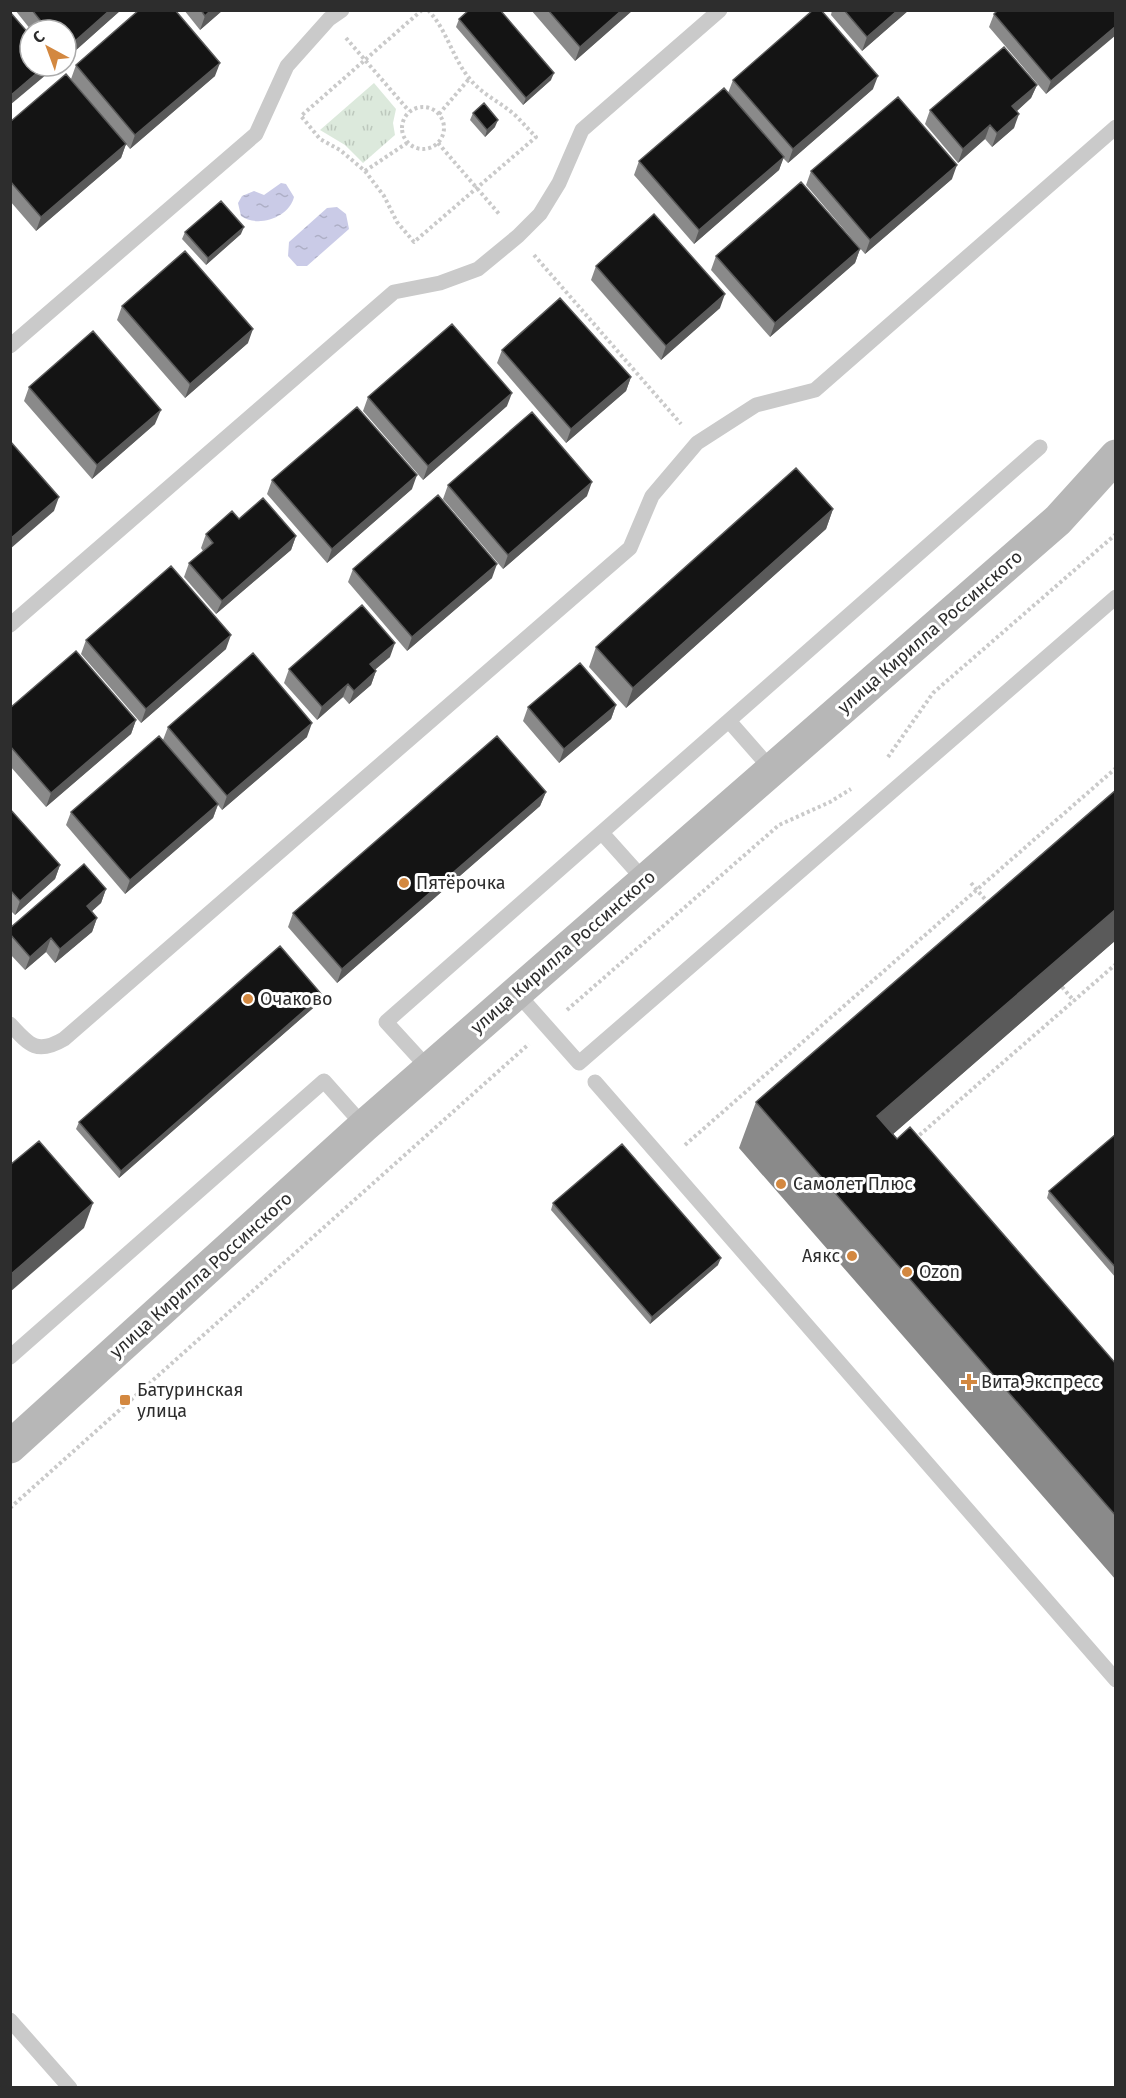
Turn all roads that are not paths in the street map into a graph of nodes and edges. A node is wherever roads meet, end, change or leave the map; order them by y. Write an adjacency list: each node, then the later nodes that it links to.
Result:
1 (342, 10): 4 (lane)
2 (720, 10): 8 (lane)
3 (1116, 126): 14 (lane)
4 (10, 346)
5 (1040, 447): 9 (lane)
6 (1116, 456): 10 (main road, улица Кирилла Россинского)
7 (1116, 597): 13 (lane)
8 (10, 625)
9 (729, 721): 10 (lane); 11 (lane)
10 (772, 770): 12 (main road, улица Кирилла Россинского)
11 (602, 833): 12 (lane); 15 (lane)
12 (645, 881): 13 (main road, улица Кирилла Россинского)
13 (516, 992): 15 (main road, улица Кирилла Россинского)
14 (10, 1024)
15 (429, 1070): 17 (main road, улица Кирилла Россинского)
16 (595, 1082): 20 (lane)
17 (364, 1126): 18 (lane); 19 (main road, улица Кирилла Россинского)
18 (10, 1357)
19 (10, 1447)
20 (1116, 1680)
21 (10, 2020): 22 (lane)
22 (70, 2088)

